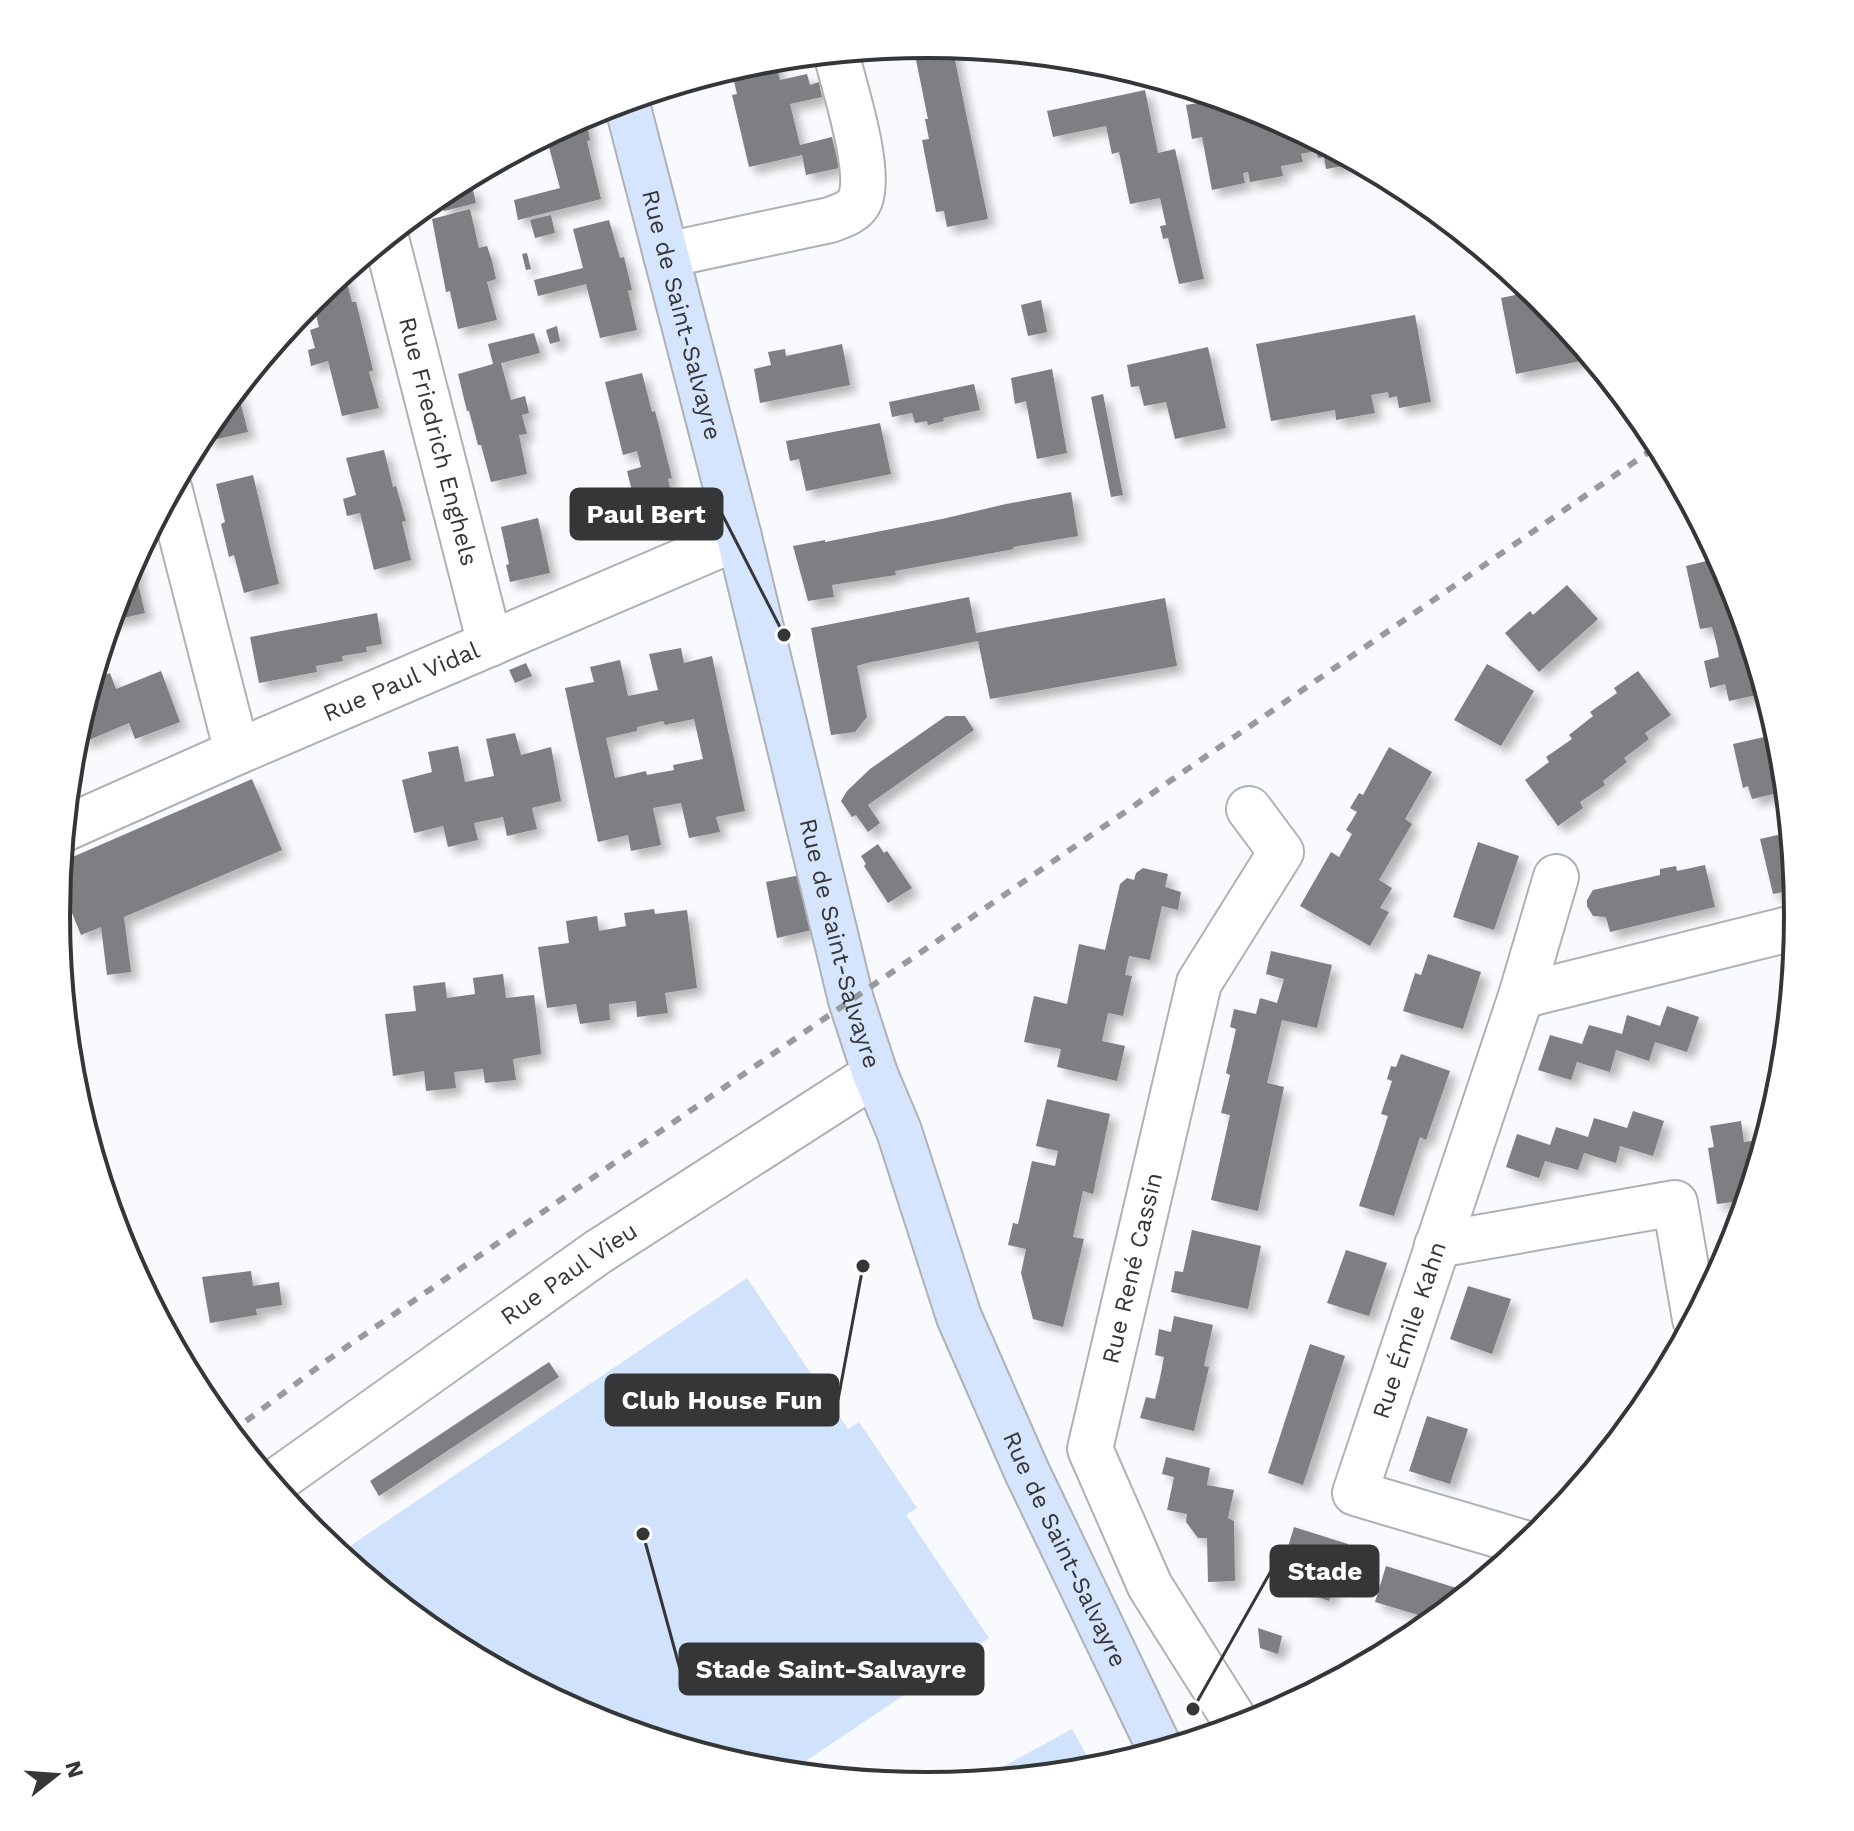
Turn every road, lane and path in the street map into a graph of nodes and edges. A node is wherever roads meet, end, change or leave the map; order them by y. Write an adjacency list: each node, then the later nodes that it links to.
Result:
1 (838, 63): 4 (street)
2 (629, 112): 4 (street, Rue de Saint-Salvayre)
3 (389, 249): 7 (street, Rue Friedrich Enghels)
4 (666, 255): 6 (street, Rue de Saint-Salvayre)
5 (174, 506): 8 (street)
6 (739, 537): 7 (street, Rue Paul Vidal); 14 (street, Rue de Saint-Salvayre)
7 (490, 644): 8 (street, Rue Paul Vidal)
8 (237, 752): 10 (street, Rue Paul Vidal)
9 (1249, 809): 19 (street, Rue René Cassin)
10 (75, 824)
11 (1556, 877): 13 (street, Rue Émile Kahn)
12 (1784, 930): 13 (street)
13 (1521, 996): 15 (street, Rue Émile Kahn)
14 (875, 1074): 17 (street, Rue Paul Vieu); 20 (street, Rue de Saint-Salvayre)
15 (1437, 1245): 16 (street); 18 (street, Rue Émile Kahn)
16 (1692, 1302)
17 (280, 1478)
18 (1514, 1540)
19 (1232, 1716)
20 (1157, 1742)

